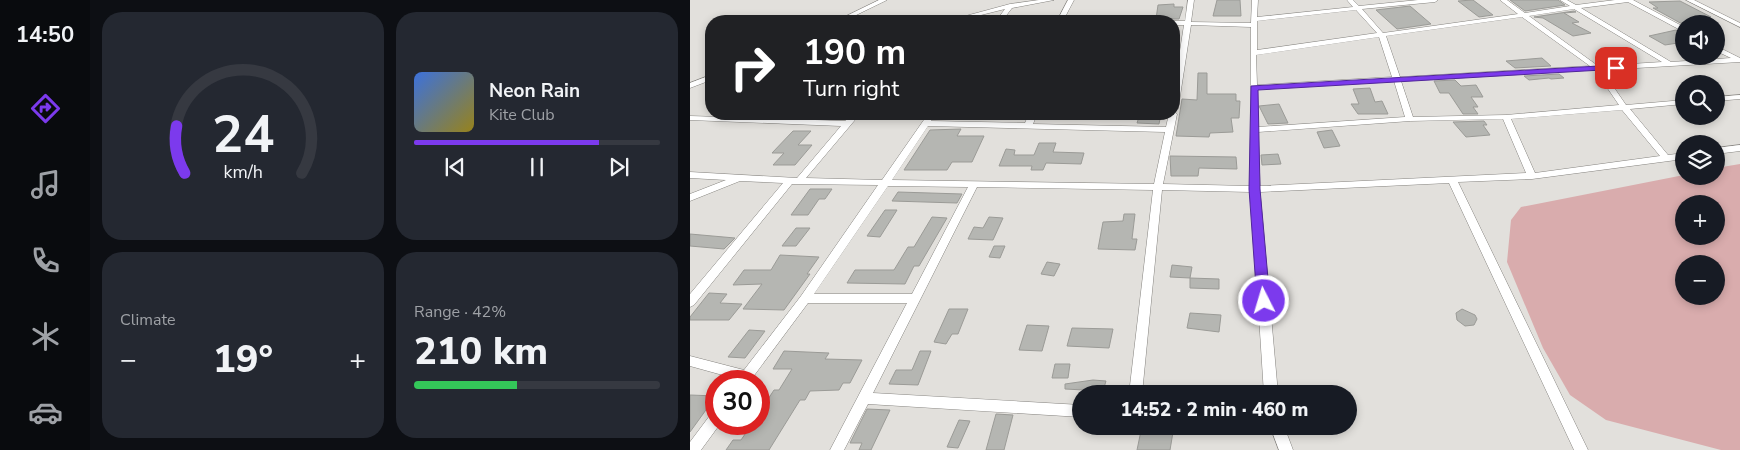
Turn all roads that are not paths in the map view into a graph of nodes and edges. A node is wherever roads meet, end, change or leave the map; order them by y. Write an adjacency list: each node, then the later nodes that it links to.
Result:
1 (884, 0): 15 (street)
2 (1051, 0): 12 (street)
3 (1071, 0): 18 (street)
4 (1191, 0): 22 (street)
5 (1255, 0): 20 (street)
6 (1350, 0): 14 (street)
7 (1434, 0): 14 (street)
8 (1503, 0): 19 (street)
9 (1563, 0): 13 (street)
10 (1628, 0): 13 (street); 23 (street)
11 (1689, 0): 24 (street)
12 (1010, 6): 16 (street); 17 (street)
13 (1575, 7): 19 (street); 31 (street)
14 (1356, 8): 20 (street); 25 (street)
15 (852, 15)
16 (974, 15)
17 (1003, 15)
18 (1063, 15)
19 (1523, 15): 25 (street); 32 (street)
20 (1254, 22): 22 (street); 29 (street)
21 (1180, 23): 22 (street)
22 (1188, 23): 28 (street)
23 (1675, 25)
24 (1740, 25)
25 (1382, 35): 29 (street); 35 (street)
26 (1725, 52): 30 (street)
27 (1180, 53): 28 (street)
28 (1184, 53): 33 (street)
29 (1253, 53): 38 (street)
30 (1740, 60): 31 (street)
31 (1670, 64): 32 (street)
32 (1598, 69): 35 (street); 42 (street)
33 (1180, 70)
34 (705, 79): 37 (street)
35 (1396, 80): 38 (street); 46 (street)
36 (705, 83): 37 (street)
37 (690, 86)
38 (1254, 87): 56 (street)
39 (1740, 97): 40 (street)
40 (1725, 98)
41 (1675, 103): 42 (street)
42 (1624, 107): 43 (street); 60 (street)
43 (1506, 117): 46 (street); 62 (street)
44 (690, 118): 45 (street)
45 (705, 119)
46 (1410, 119): 56 (street)
47 (743, 120): 53 (street)
48 (851, 120): 53 (street)
49 (927, 120): 52 (street)
50 (1031, 120): 54 (street)
51 (1172, 120): 55 (street)
52 (925, 123): 54 (street); 66 (street)
53 (848, 124): 64 (street)
54 (1028, 126): 55 (street)
55 (1169, 130): 68 (street)
56 (1255, 130): 69 (street)
57 (1740, 148): 58 (street)
58 (1725, 150)
59 (1675, 157): 60 (street)
60 (1666, 158): 62 (street)
61 (690, 175): 63 (street)
62 (1532, 176): 65 (street)
63 (739, 178): 64 (street); 70 (street)
64 (795, 180): 66 (street); 73 (street)
65 (1452, 180): 69 (street); 86 (street)
66 (884, 182): 67 (street); 72 (street)
67 (974, 184): 68 (street); 71 (street)
68 (1158, 187): 69 (street); 77 (street)
69 (1254, 189): 78 (street)
70 (690, 198)
71 (915, 298): 72 (street); 79 (street)
72 (805, 299): 76 (street)
73 (690, 302)
74 (690, 361): 75 (street)
75 (719, 370)
76 (751, 370)
77 (1136, 385)
78 (1270, 385)
79 (863, 398): 80 (street); 84 (street)
80 (1072, 410)
81 (705, 433): 83 (street)
82 (1280, 435): 85 (street)
83 (693, 450)
84 (837, 450)
85 (1286, 450)
86 (1582, 450)

